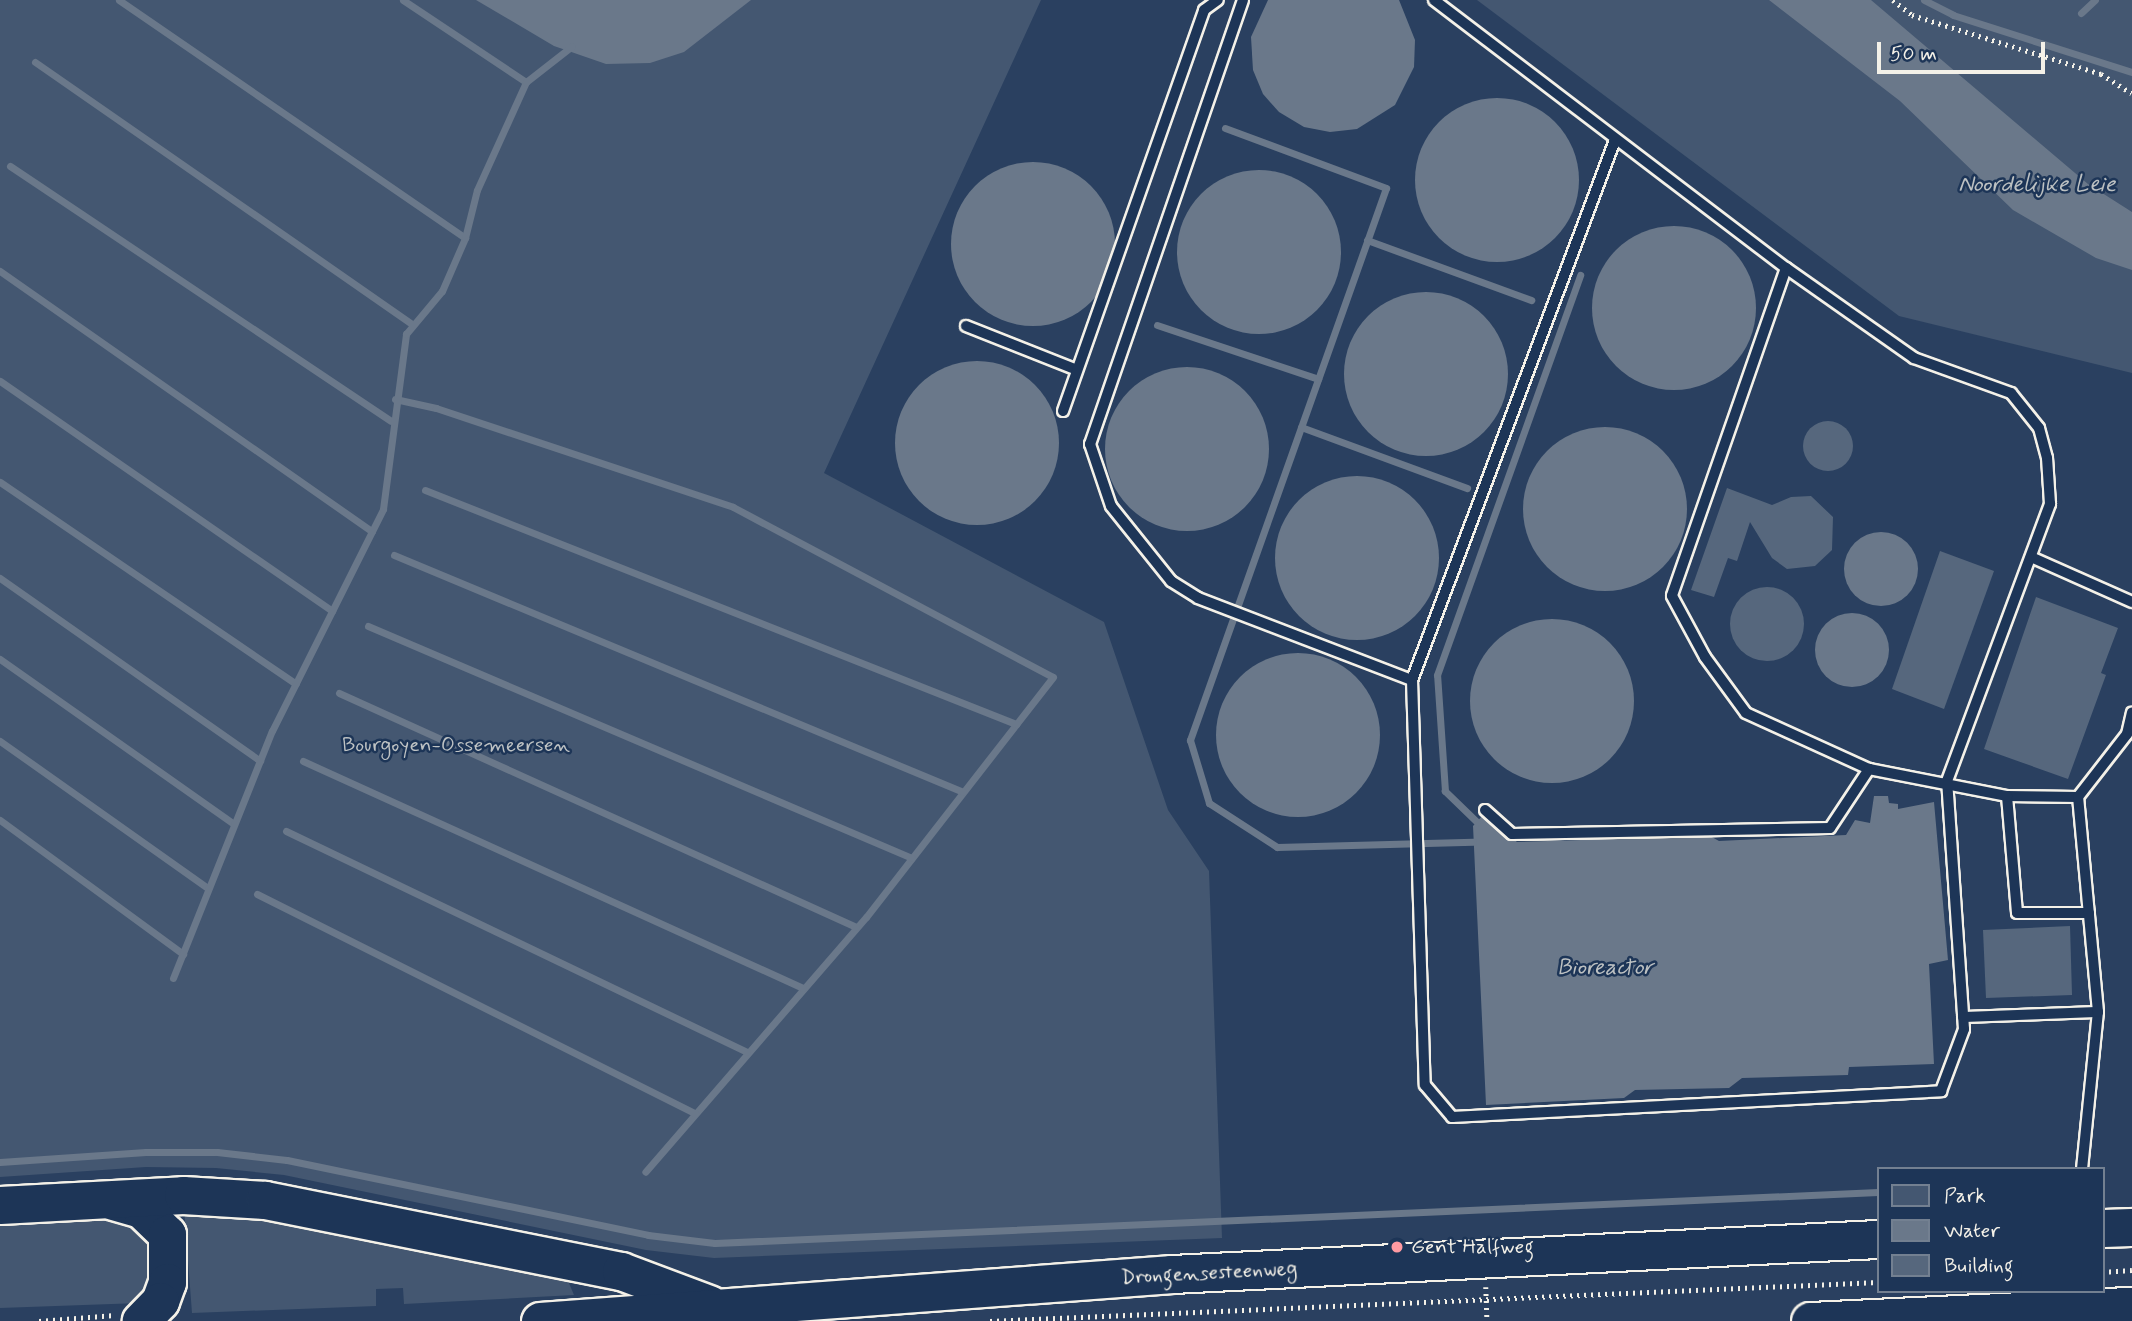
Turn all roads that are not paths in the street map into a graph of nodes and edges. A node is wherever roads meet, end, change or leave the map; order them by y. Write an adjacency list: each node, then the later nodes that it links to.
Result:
1 (1218, 0): 7 (lane)
2 (1243, 0): 11 (lane)
3 (1434, 0): 4 (lane)
4 (1615, 139): 5 (lane); 11 (lane)
5 (1787, 268): 9 (lane); 13 (lane)
6 (966, 326): 7 (lane)
7 (1077, 370): 8 (lane)
8 (1063, 411)
9 (2031, 557): 10 (lane); 14 (lane)
10 (2132, 602)
11 (1412, 680): 20 (lane)
12 (2132, 713): 16 (lane)
13 (1869, 769): 14 (lane); 17 (lane)
14 (1947, 781): 15 (lane); 20 (lane)
15 (2007, 796): 16 (lane); 18 (lane)
16 (2078, 797): 18 (lane)
17 (1485, 810)
18 (2089, 913): 19 (lane)
19 (2098, 1012): 20 (lane); 21 (lane)
20 (1963, 1017)
21 (2082, 1167)
22 (98, 1197): 23 (highway); 28 (highway); 29 (highway)
23 (0, 1205)
24 (2132, 1227): 25 (highway)
25 (2104, 1228)
26 (1876, 1239): 28 (highway, Drongensesteenweg)
27 (2132, 1306): 31 (highway)
28 (719, 1308): 30 (highway, Drongensesteenweg)
29 (145, 1317)
30 (540, 1321)
31 (1810, 1321)

